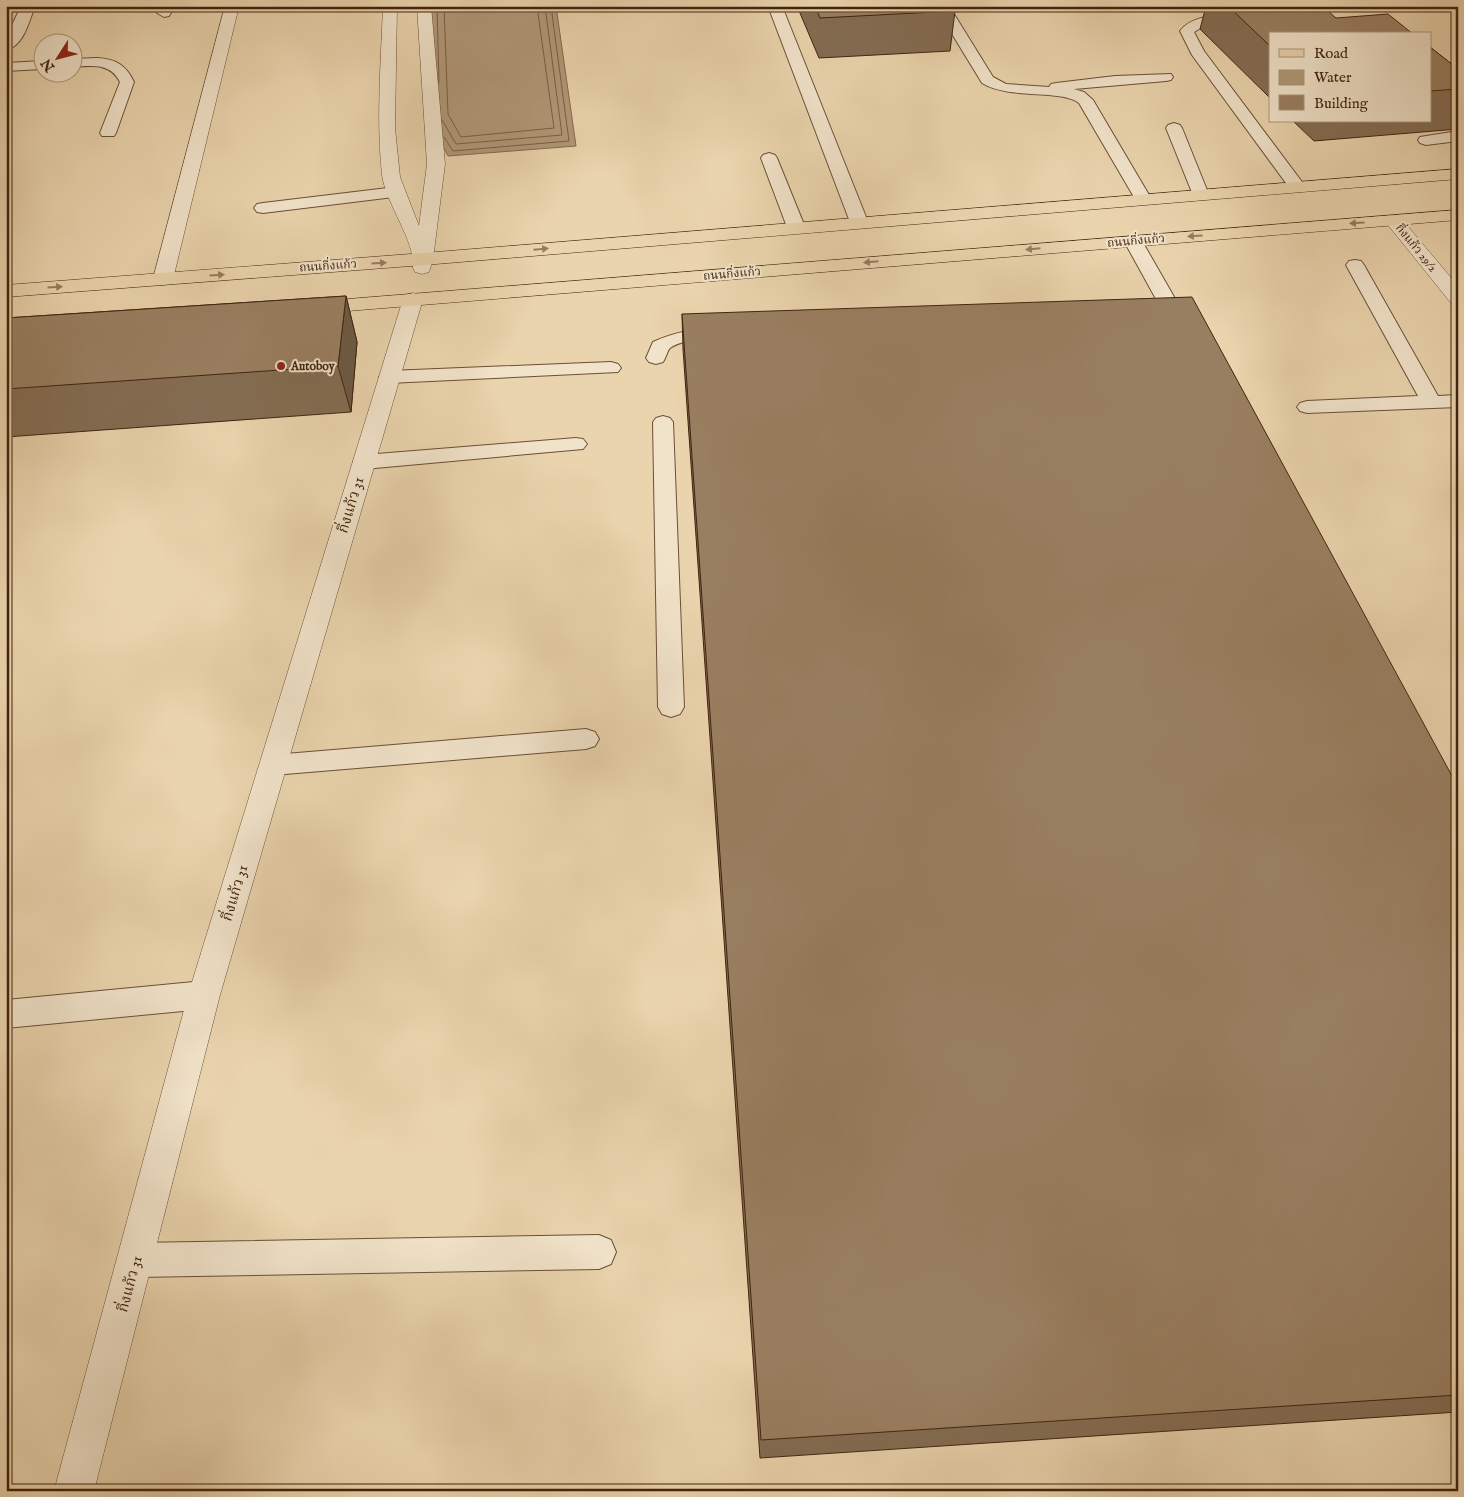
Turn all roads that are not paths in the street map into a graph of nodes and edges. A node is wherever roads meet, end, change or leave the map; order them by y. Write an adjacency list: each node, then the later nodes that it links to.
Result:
1 (28, 6): 8 (lane)
2 (232, 6): 32 (street)
3 (390, 6): 21 (street)
4 (424, 6): 30 (street)
5 (775, 6): 27 (lane)
6 (942, 6): 13 (lane)
7 (1249, 16): 20 (lane)
8 (6, 46)
9 (82, 63): 15 (lane)
10 (32, 66): 11 (lane)
11 (6, 67)
12 (1166, 77): 13 (lane)
13 (1038, 90): 23 (lane)
14 (1174, 128): 22 (lane)
15 (108, 133)
16 (1457, 137): 17 (lane)
17 (1426, 140)
18 (769, 158): 28 (lane)
19 (1458, 174): 20 (main road, ถนนกิ่งแก้ว)
20 (1297, 186): 22 (main road, ถนนกิ่งแก้ว)
21 (396, 192): 24 (lane); 30 (street)
22 (1201, 195): 23 (main road, ถนนกิ่งแก้ว)
23 (1144, 200): 27 (main road, ถนนกิ่งแก้ว)
24 (263, 208)
25 (1458, 215): 26 (main road, ถนนกิ่งแก้ว)
26 (1394, 220): 29 (main road, ถนนกิ่งแก้ว, one-way to 29); 35 (street, กิ่งแก้ว 29/2)
27 (859, 222): 28 (main road, ถนนกิ่งแก้ว)
28 (796, 227): 30 (main road, ถนนกิ่งแก้ว, one-way to 28)
29 (1133, 241): 34 (main road, ถนนกิ่งแก้ว, one-way to 34); 38 (lane)
30 (423, 264): 32 (main road, ถนนกิ่งแก้ว, one-way to 30)
31 (1355, 265): 43 (lane)
32 (163, 279): 33 (main road, ถนนกิ่งแก้ว, one-way to 32)
33 (6, 291)
34 (413, 299): 36 (main road, ถนนกิ่งแก้ว); 41 (street, กิ่งแก้ว 31)
35 (1458, 299)
36 (294, 309)
37 (736, 331): 39 (lane)
38 (1192, 346)
39 (656, 358)
40 (611, 368): 41 (lane)
41 (389, 377): 47 (street, กิ่งแก้ว 31)
42 (1458, 401): 43 (lane)
43 (1432, 402): 44 (lane)
44 (1307, 407)
45 (663, 422): 48 (lane)
46 (576, 444): 47 (lane)
47 (364, 462): 50 (street, กิ่งแก้ว 31)
48 (671, 707)
49 (586, 739): 50 (lane)
50 (273, 765): 51 (street, กิ่งแก้ว 31)
51 (204, 995): 52 (lane); 54 (street, กิ่งแก้ว 31)
52 (6, 1014)
53 (599, 1252): 54 (lane)
54 (136, 1260): 55 (street, กิ่งแก้ว 31)
55 (74, 1491)

